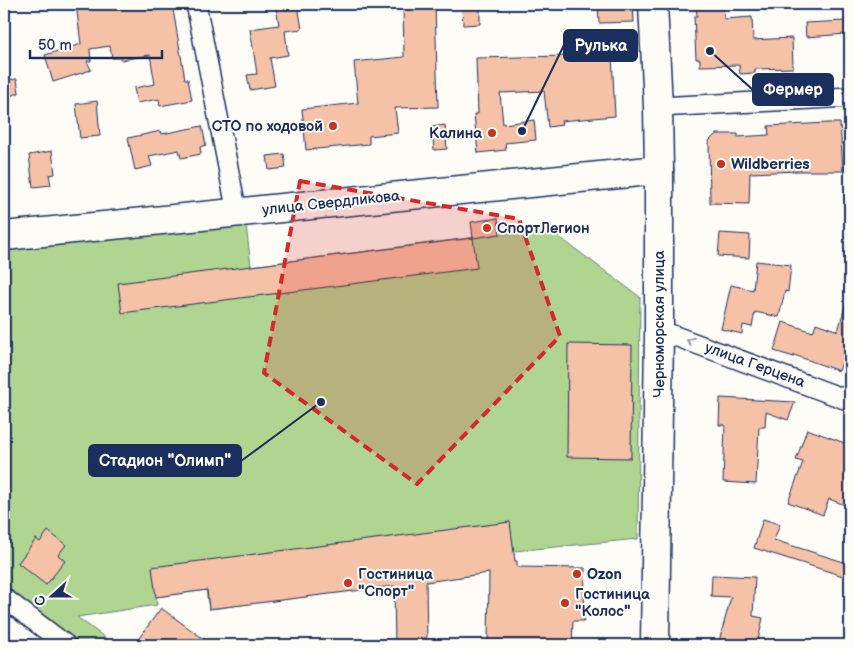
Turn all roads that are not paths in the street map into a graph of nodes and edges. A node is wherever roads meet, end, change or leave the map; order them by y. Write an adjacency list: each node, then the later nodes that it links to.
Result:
1 (196, 4): 6 (street)
2 (653, 4): 4 (street, Черноморская улица)
3 (850, 98): 4 (street)
4 (658, 106): 5 (street, Черноморская улица)
5 (659, 170): 6 (street, улица Свердликова); 8 (street, Черноморская улица)
6 (237, 213): 7 (street, улица Свердликова)
7 (4, 236)
8 (659, 330): 9 (street, улица Герцена, one-way to 8); 12 (street, Черноморская улица)
9 (850, 401)
10 (4, 598): 11 (street)
11 (66, 645)
12 (655, 645)

